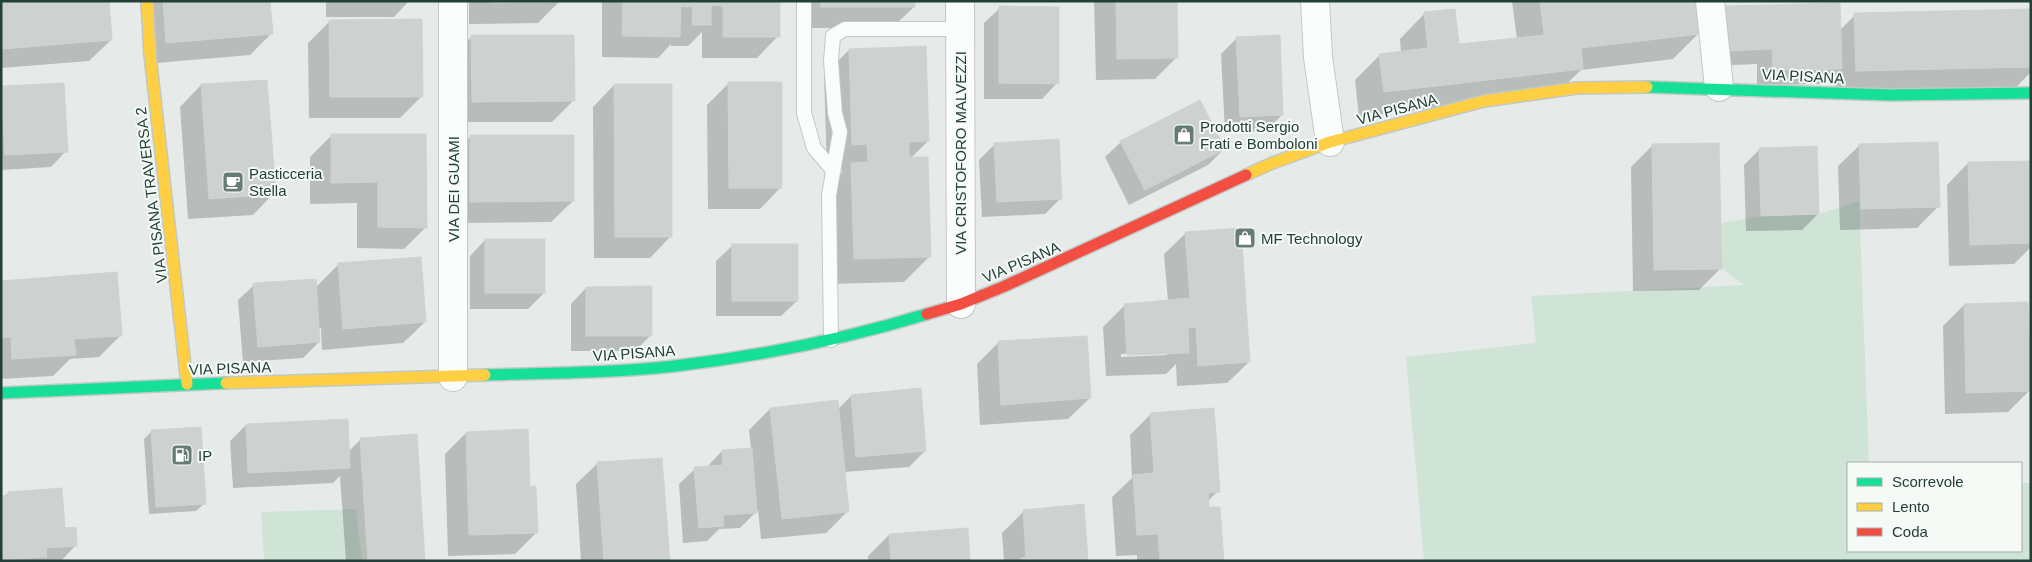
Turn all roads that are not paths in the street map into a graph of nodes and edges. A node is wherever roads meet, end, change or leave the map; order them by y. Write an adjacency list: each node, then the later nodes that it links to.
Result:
1 (147, 1): 15 (main road, VIA PISANA TRAVERSA 2)
2 (453, 1): 14 (street, VIA DEI GUAMI)
3 (804, 1): 11 (lane)
4 (960, 1): 7 (street, VIA CRISTOFORO MALVEZZI)
5 (1315, 1): 10 (street)
6 (1710, 1): 8 (street)
7 (960, 29): 11 (lane); 12 (street, VIA CRISTOFORO MALVEZZI)
8 (1719, 87): 9 (main road, VIA PISANA); 10 (main road, VIA PISANA)
9 (2031, 94)
10 (1330, 142): 12 (main road, VIA PISANA)
11 (834, 170): 13 (lane)
12 (961, 304): 13 (main road, VIA PISANA)
13 (831, 340): 14 (main road, VIA PISANA)
14 (453, 377): 15 (main road, VIA PISANA)
15 (188, 384): 16 (main road, VIA PISANA)
16 (1, 394)

